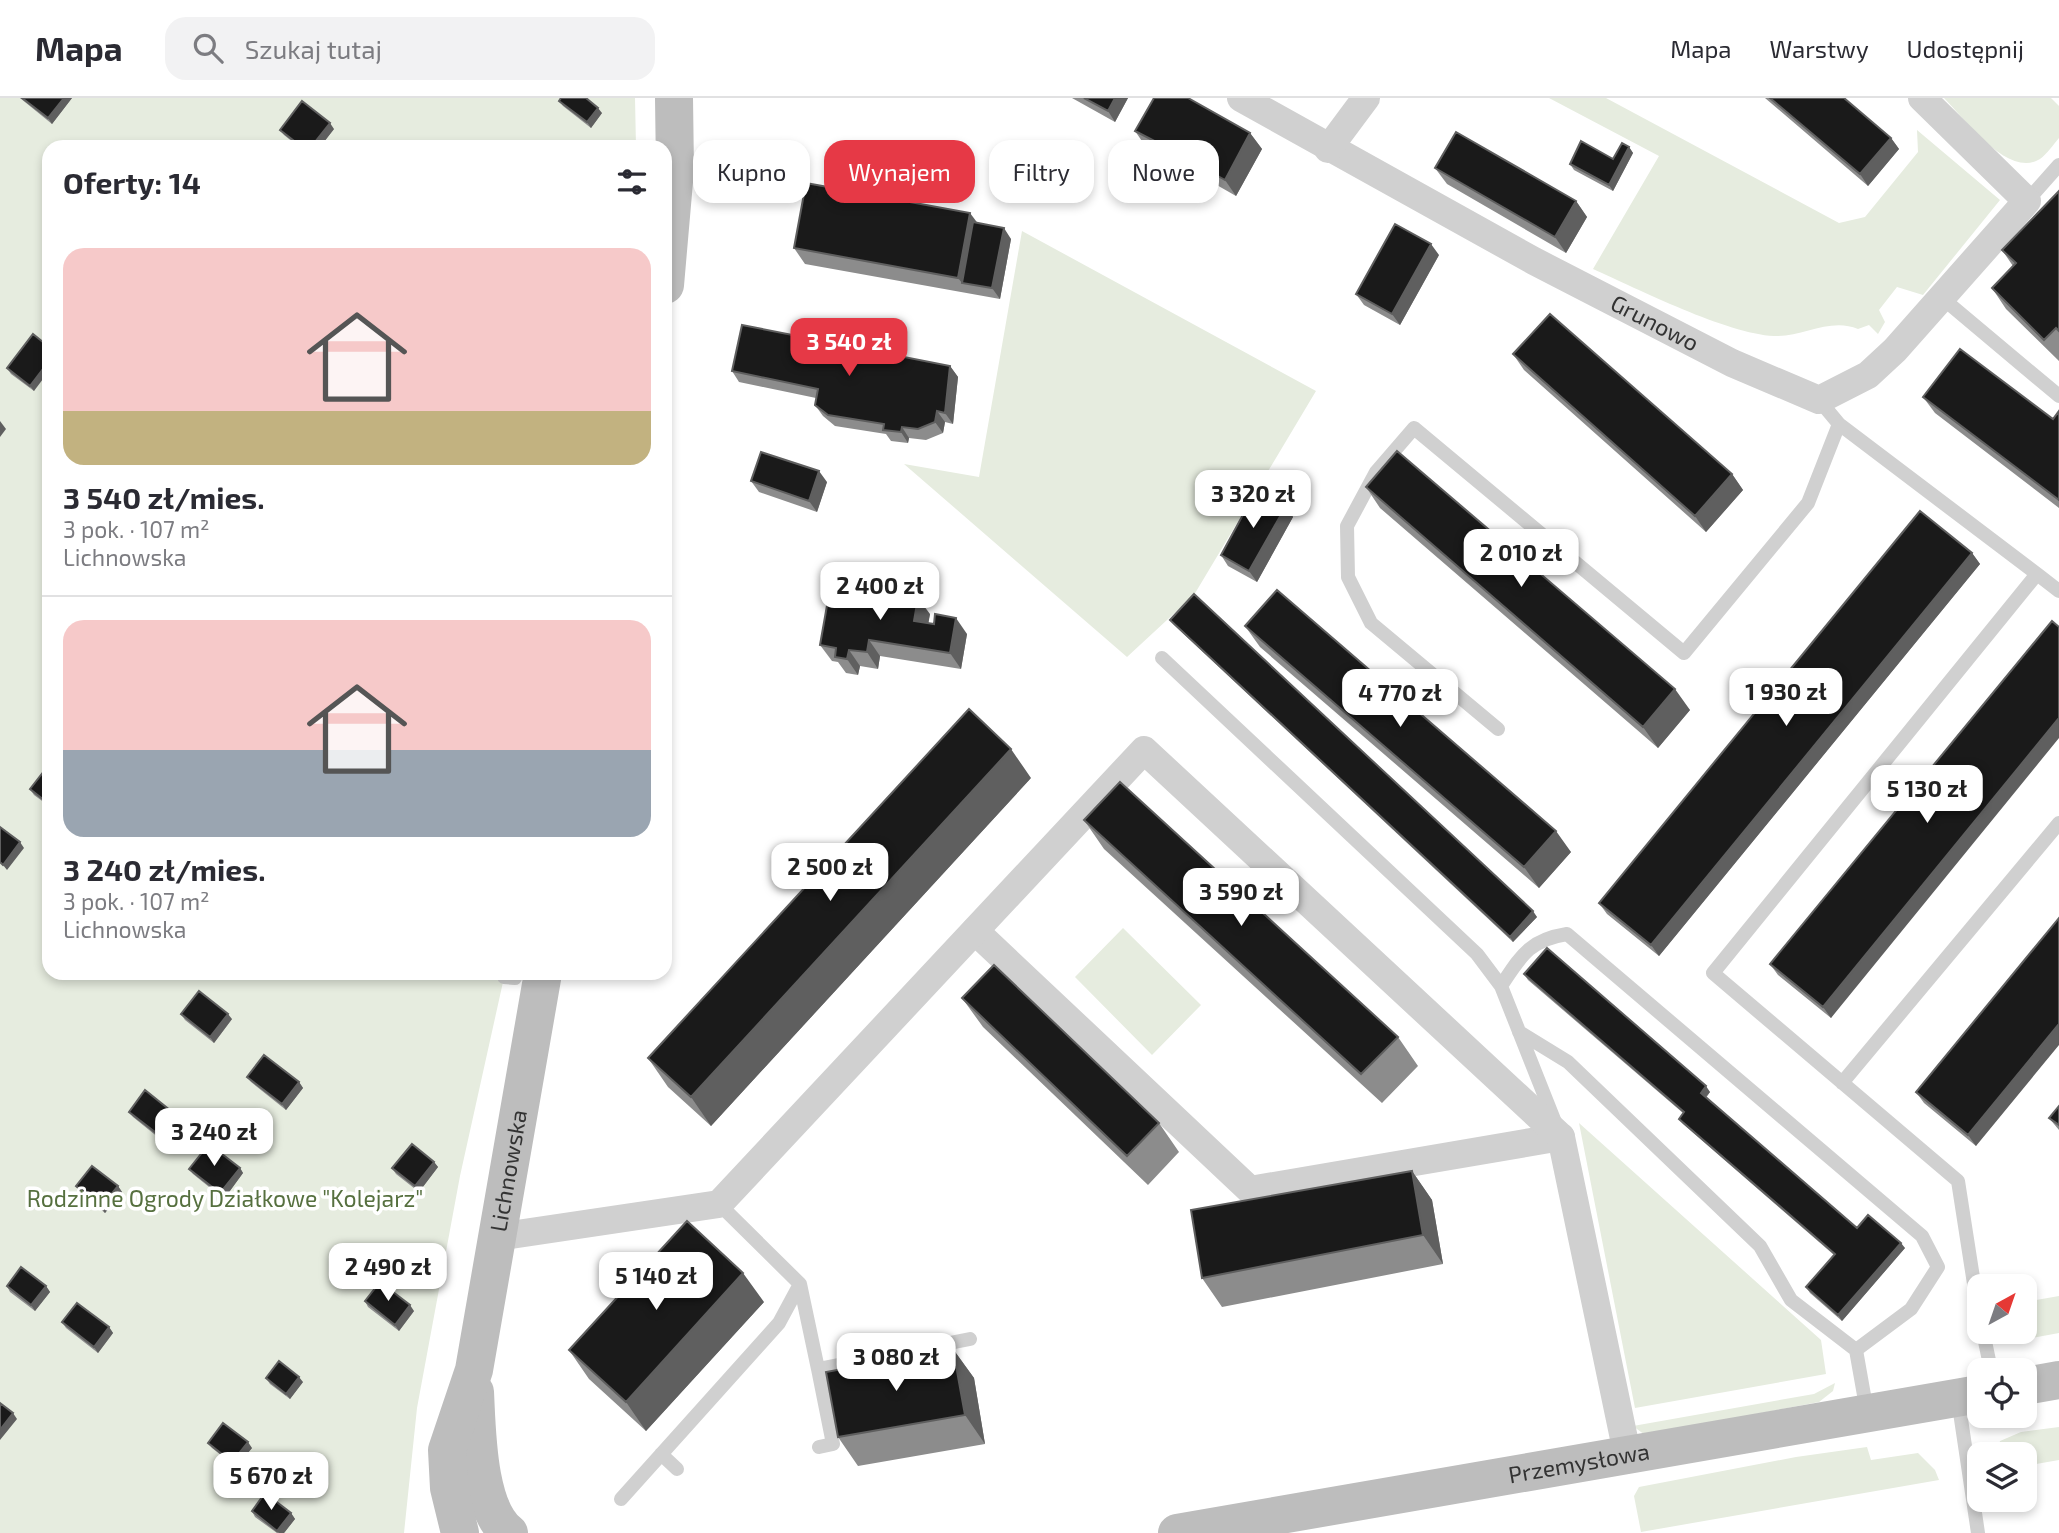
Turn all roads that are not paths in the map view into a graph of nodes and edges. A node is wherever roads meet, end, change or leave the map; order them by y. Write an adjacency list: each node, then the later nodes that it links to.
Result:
1 (674, 98): 8 (street)
2 (1241, 98): 5 (street, Grunowo)
3 (1366, 98): 5 (street)
4 (1922, 98): 7 (street)
5 (1328, 149): 11 (street, Grunowo)
6 (2059, 166): 7 (lane)
7 (2027, 201): 9 (street)
8 (672, 212)
9 (1941, 297): 10 (lane); 11 (street)
10 (2059, 396)
11 (1819, 400): 12 (lane)
12 (1839, 424): 13 (lane); 16 (lane)
13 (2037, 574): 14 (lane); 22 (lane)
14 (2059, 591)
15 (1162, 659): 20 (lane)
16 (1498, 729)
17 (2059, 823): 22 (lane)
18 (975, 931): 23 (street); 23 (street); 24 (street)
19 (521, 980): 25 (street, Lichnowska)
20 (1501, 986): 21 (lane); 29 (lane)
21 (1519, 1032): 23 (lane); 29 (lane)
22 (1842, 1083): 26 (lane)
23 (1561, 1137): 38 (street)
24 (719, 1204): 25 (street); 27 (lane)
25 (497, 1237): 31 (street, Lichnowska)
26 (1972, 1274)
27 (800, 1284): 30 (lane); 39 (lane)
28 (970, 1339): 30 (lane)
29 (1856, 1350): 35 (lane)
30 (818, 1369): 37 (lane)
31 (474, 1370): 42 (street, Lichnowska); 43 (street, Lichnowska)
32 (2059, 1380): 33 (street)
33 (2037, 1384)
34 (1967, 1395): 35 (street, Przemysłowa)
35 (1867, 1412): 38 (street, Przemysłowa)
36 (1970, 1428): 45 (lane)
37 (819, 1447)
38 (1627, 1453): 44 (street, Przemysłowa)
39 (661, 1454): 40 (lane); 41 (lane)
40 (677, 1469)
41 (621, 1499)
42 (460, 1533)
43 (509, 1533)
44 (1177, 1533)
45 (1978, 1533)

